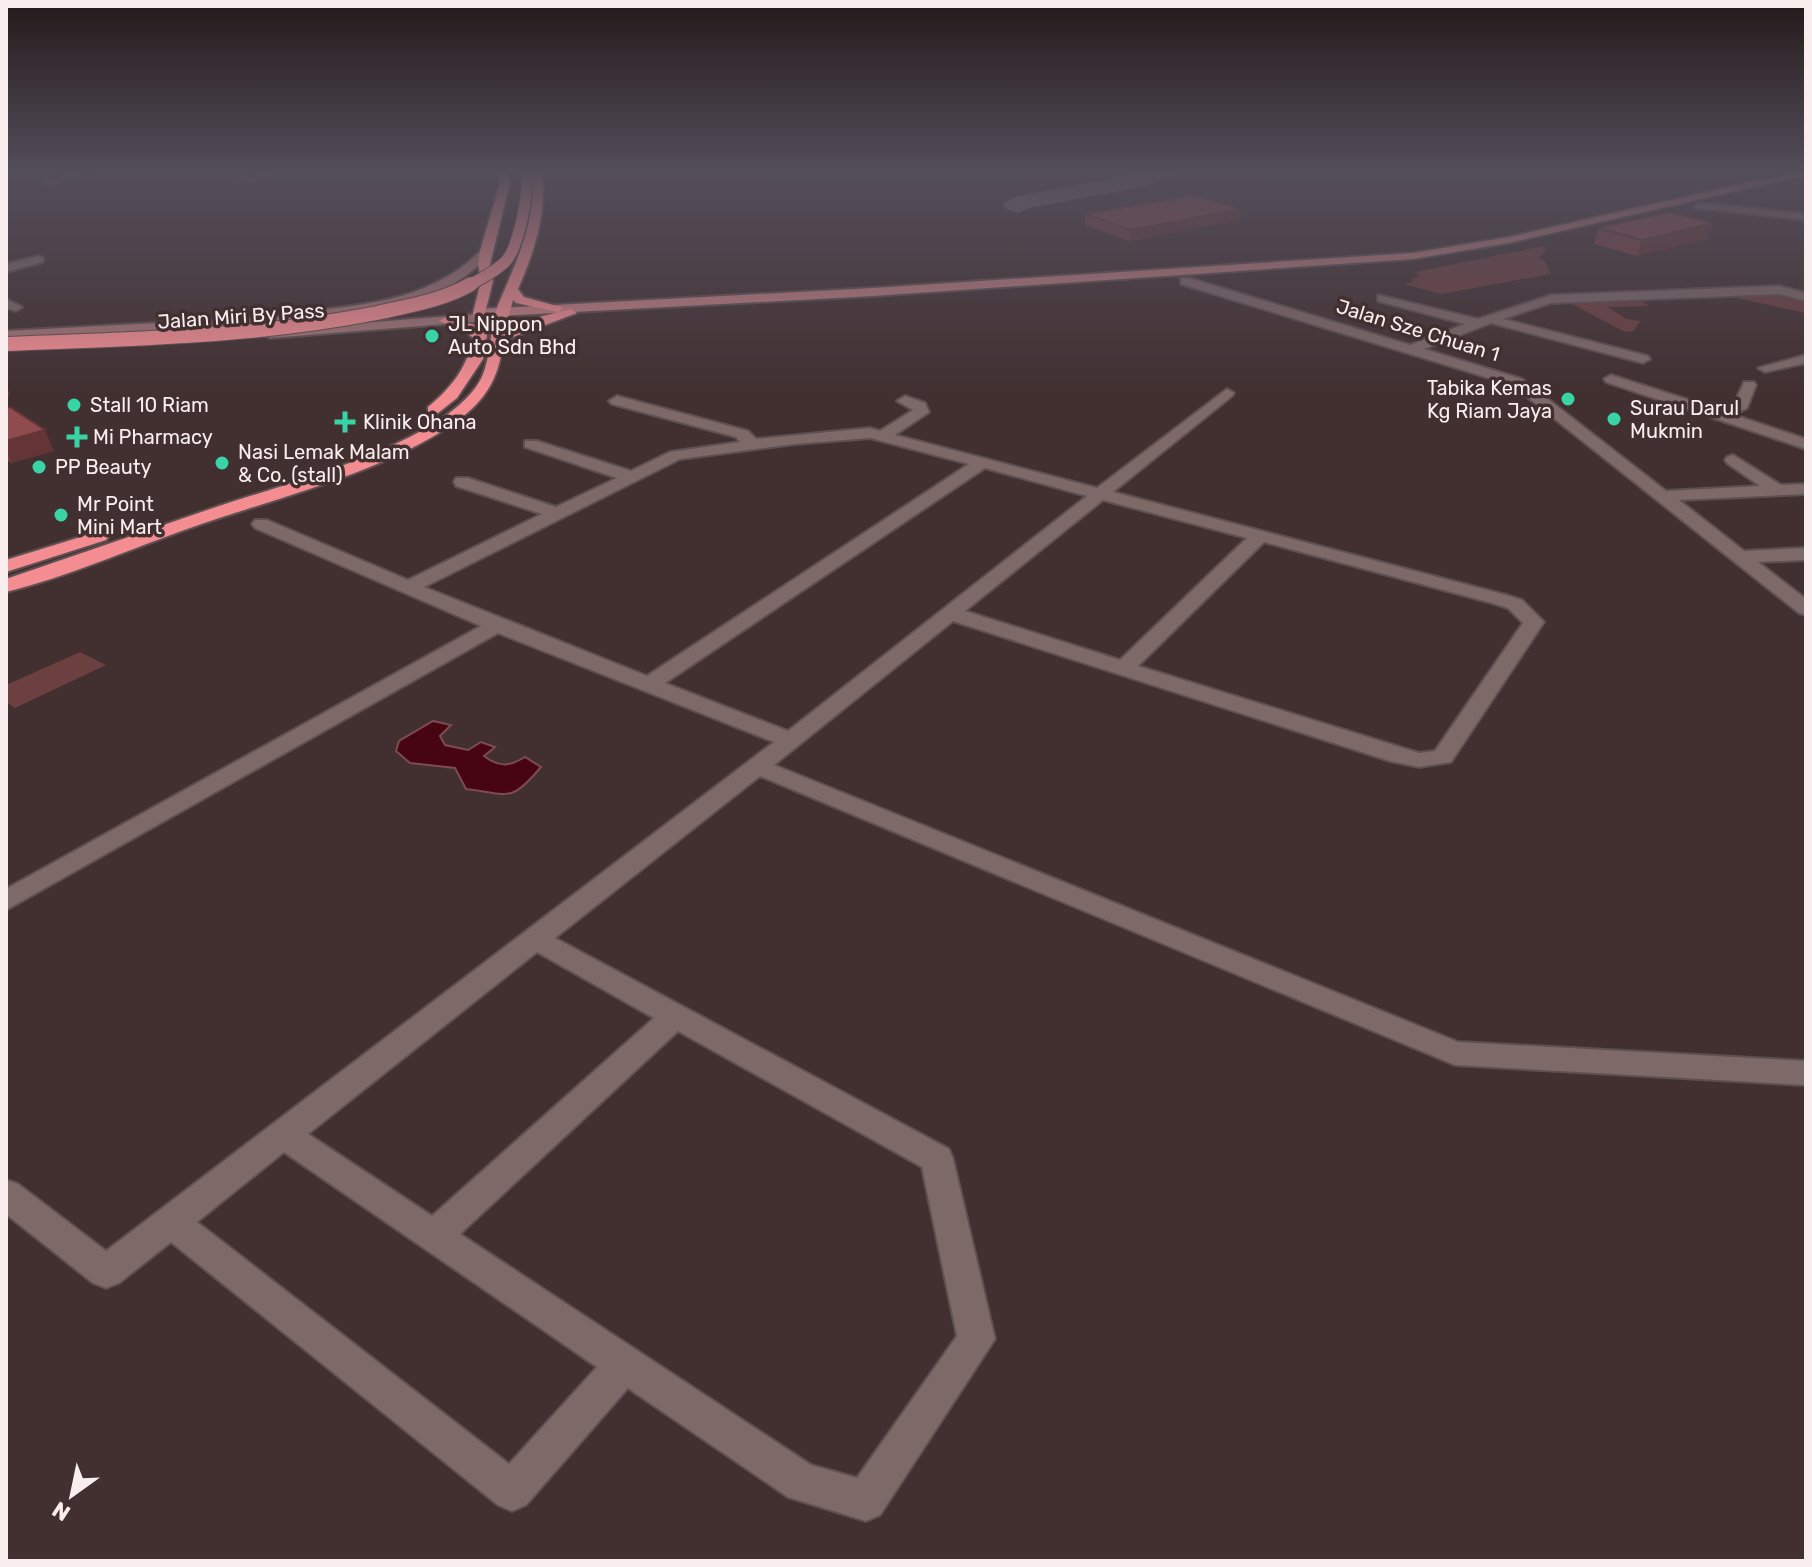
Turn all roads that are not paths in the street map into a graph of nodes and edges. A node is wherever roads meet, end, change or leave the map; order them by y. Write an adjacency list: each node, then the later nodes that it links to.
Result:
1 (488, 244): 7 (highway)
2 (502, 244): 23 (highway, bridge)
3 (514, 244): 23 (highway, bridge)
4 (529, 244): 12 (highway)
5 (1484, 244): 10 (main road)
6 (1527, 244): 11 (main road)
7 (486, 251): 17 (highway); 18 (main road)
8 (39, 260): 9 (street)
9 (6, 268)
10 (1143, 274): 11 (main road); 15 (main road)
11 (1185, 281): 15 (main road); 24 (street, Jalan Sze Chuan 1)
12 (512, 289): 15 (highway); 16 (highway)
13 (1806, 297): 20 (street)
14 (1382, 298): 20 (street)
15 (565, 311): 16 (main road); 22 (highway)
16 (502, 314): 17 (main road); 22 (highway)
17 (479, 316): 18 (main road, Jalan Miri By Pass); 19 (main road, Jalan Miri By Pass); 21 (highway)
18 (254, 320): 23 (main road, Jalan Miri By Pass)
19 (446, 321): 21 (highway); 23 (main road, Jalan Miri By Pass)
20 (1486, 322): 24 (street); 25 (street)
21 (480, 337): 51 (highway)
22 (499, 338): 52 (highway)
23 (6, 342)
24 (1412, 349): 45 (street, Jalan Sze Chuan 1)
25 (1643, 359)
26 (1806, 359): 27 (street)
27 (1765, 368)
28 (1611, 379): 33 (street)
29 (1749, 385): 33 (street)
30 (1227, 393): 44 (street)
31 (617, 401): 36 (street)
32 (905, 401): 34 (street)
33 (1722, 415): 37 (street)
34 (882, 436): 36 (street); 39 (street)
35 (531, 444): 40 (street)
36 (751, 444): 40 (street)
37 (1806, 444)
38 (1733, 460): 43 (street)
39 (982, 463): 44 (street); 58 (street)
40 (629, 476): 46 (street)
41 (462, 482): 46 (street)
42 (1806, 489): 43 (street)
43 (1778, 491): 45 (street)
44 (1101, 496): 48 (street); 55 (street)
45 (1663, 496): 50 (street, Jalan Sze Chuan 1)
46 (556, 513): 53 (street)
47 (261, 524): 53 (street)
48 (1260, 536): 57 (street); 57 (street)
49 (1806, 554): 50 (street)
50 (1742, 557): 54 (street, Jalan Sze Chuan 1)
51 (6, 566)
52 (6, 586)
53 (409, 587): 56 (street)
54 (1806, 609)
55 (950, 613): 57 (street); 59 (street)
56 (497, 625): 58 (street); 61 (street)
57 (1124, 668)
58 (649, 684): 59 (street)
59 (791, 740): 60 (street)
60 (757, 766): 62 (street); 64 (street)
61 (6, 901)
62 (535, 939): 63 (street); 65 (street)
63 (675, 1016): 68 (street); 69 (street)
64 (1806, 1073)
65 (283, 1134): 67 (street); 68 (street)
66 (6, 1194): 67 (street)
67 (169, 1220): 69 (street)
68 (434, 1236): 69 (street)
69 (624, 1364)

